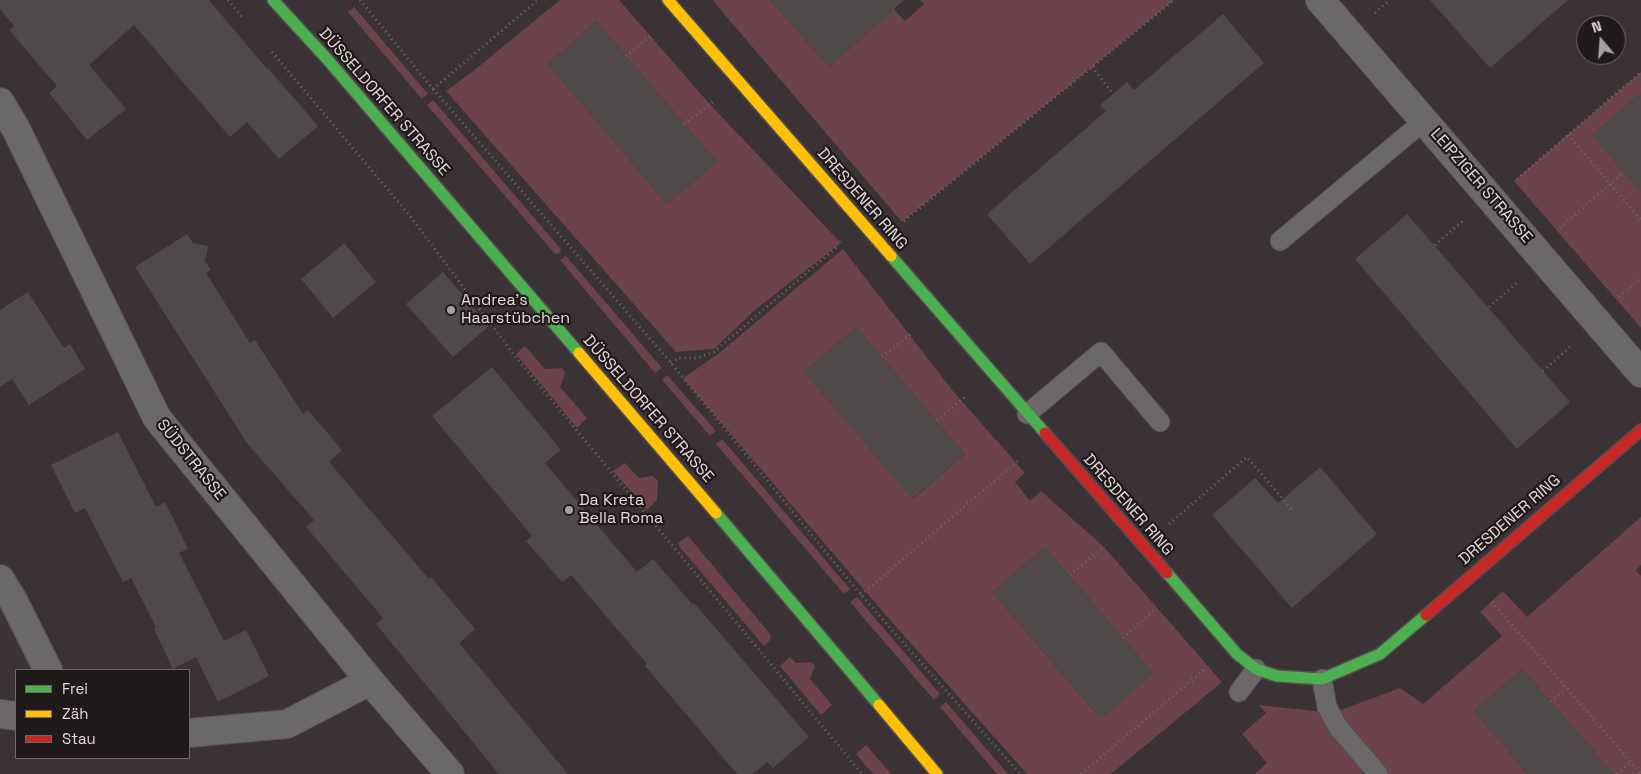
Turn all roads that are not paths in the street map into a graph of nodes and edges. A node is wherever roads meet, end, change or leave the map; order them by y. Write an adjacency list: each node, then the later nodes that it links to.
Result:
1 (273, 0): 22 (street, DÜSSELDORFER STRASSE)
2 (668, 0): 9 (street, DRESDENER RING)
3 (1320, 0): 5 (street, LEIPZIGER STRASSE)
4 (0, 102): 6 (street, SÜDSTRASSE)
5 (1424, 121): 7 (lane); 8 (street, LEIPZIGER STRASSE)
6 (8, 134): 16 (street, SÜDSTRASSE)
7 (1280, 241)
8 (1641, 373)
9 (1027, 414): 10 (lane); 14 (street, DRESDENER RING)
10 (1160, 422)
11 (1641, 430): 15 (street, DRESDENER RING)
12 (0, 579): 13 (street)
13 (48, 669)
14 (1256, 669): 15 (street, DRESDENER RING); 17 (lane)
15 (1322, 679): 23 (lane)
16 (370, 682): 20 (street); 21 (street, SÜDSTRASSE)
17 (1239, 692)
18 (0, 714): 19 (street)
19 (15, 716)
20 (190, 733)
21 (450, 774)
22 (937, 774)
23 (1378, 774)

